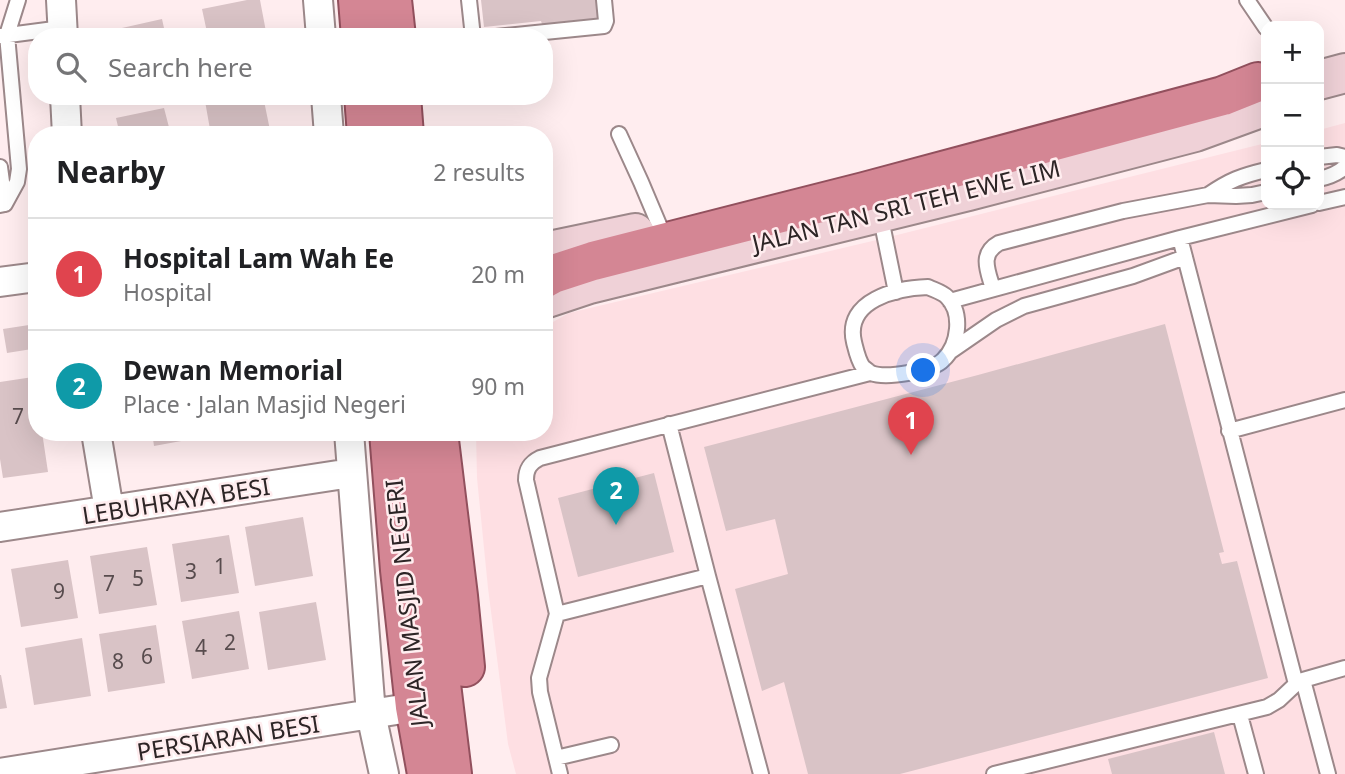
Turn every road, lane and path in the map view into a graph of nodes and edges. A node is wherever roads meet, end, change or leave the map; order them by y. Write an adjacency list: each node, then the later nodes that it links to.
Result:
1 (18, 0): 17 (lane)
2 (61, 0): 10 (street)
3 (318, 0): 11 (street)
4 (358, 0): 12 (highway)
5 (392, 0): 13 (highway)
6 (469, 0): 14 (lane)
7 (604, 0): 15 (lane)
8 (1247, 0): 9 (lane)
9 (1261, 21)
10 (62, 28)
11 (320, 28)
12 (360, 28)
13 (395, 28)
14 (472, 28)
15 (553, 31)
16 (28, 34): 17 (lane)
17 (4, 35): 40 (lane)
18 (1345, 73): 19 (main road)
19 (1324, 79)
20 (1261, 89): 43 (main road, JALAN TAN SRI TEH EWE LIM)
21 (1261, 90): 47 (highway)
22 (1261, 91): 42 (main road, JALAN TAN SRI TEH EWE LIM)
23 (65, 105): 26 (street)
24 (327, 105): 27 (street)
25 (365, 105): 28 (highway)
26 (67, 126)
27 (328, 126)
28 (366, 126)
29 (619, 134): 43 (lane)
30 (1324, 156): 31 (lane)
31 (1345, 157)
32 (0, 167): 40 (lane)
33 (1345, 167): 35 (lane)
34 (1261, 171): 37 (lane)
35 (1324, 178)
36 (1261, 193): 37 (lane)
37 (1208, 195): 50 (lane)
38 (1345, 197): 39 (lane)
39 (1324, 202)
40 (2, 205)
41 (1292, 210): 44 (lane)
42 (880, 212): 51 (lane); 52 (main road, JALAN TAN SRI TEH EWE LIM)
43 (660, 227): 45 (main road, JALAN TAN SRI TEH EWE LIM)
44 (1180, 238): 46 (lane); 50 (lane)
45 (553, 250)
46 (1185, 257): 54 (lane); 58 (lane)
47 (553, 274)
48 (28, 278): 49 (street)
49 (0, 282)
50 (993, 289): 53 (lane)
51 (896, 292): 53 (lane); 55 (lane)
52 (553, 296)
53 (950, 301): 54 (lane)
54 (949, 353): 55 (lane)
55 (870, 373): 57 (lane)
56 (1345, 400): 58 (lane)
57 (669, 424): 67 (lane); 68 (lane)
58 (1229, 431): 70 (lane)
59 (98, 441): 65 (street)
60 (350, 441): 64 (street)
61 (390, 441): 71 (highway, JALAN MASJID NEGERI)
62 (419, 441): 80 (highway)
63 (439, 441): 81 (highway, JALAN MASJID NEGERI)
64 (352, 473): 65 (street, LEBUHRAYA BESI); 72 (street)
65 (109, 510): 66 (street, LEBUHRAYA BESI)
66 (0, 527)
67 (708, 576): 68 (lane); 83 (lane)
68 (557, 614): 75 (lane)
69 (1345, 668): 70 (lane)
70 (1299, 682): 73 (lane); 86 (lane)
71 (415, 708): 72 (street, PERSIARAN BESI); 79 (highway, JALAN MASJID NEGERI)
72 (371, 714): 76 (street, PERSIARAN BESI); 78 (street)
73 (1240, 715): 84 (lane); 85 (lane)
74 (611, 745): 75 (lane)
75 (556, 758): 82 (lane)
76 (100, 766): 77 (street, PERSIARAN BESI)
77 (0, 773)
78 (384, 774)
79 (427, 774)
80 (452, 774)
81 (475, 774)
82 (560, 774)
83 (761, 774)
84 (994, 774)
85 (1256, 774)
86 (1328, 774)

